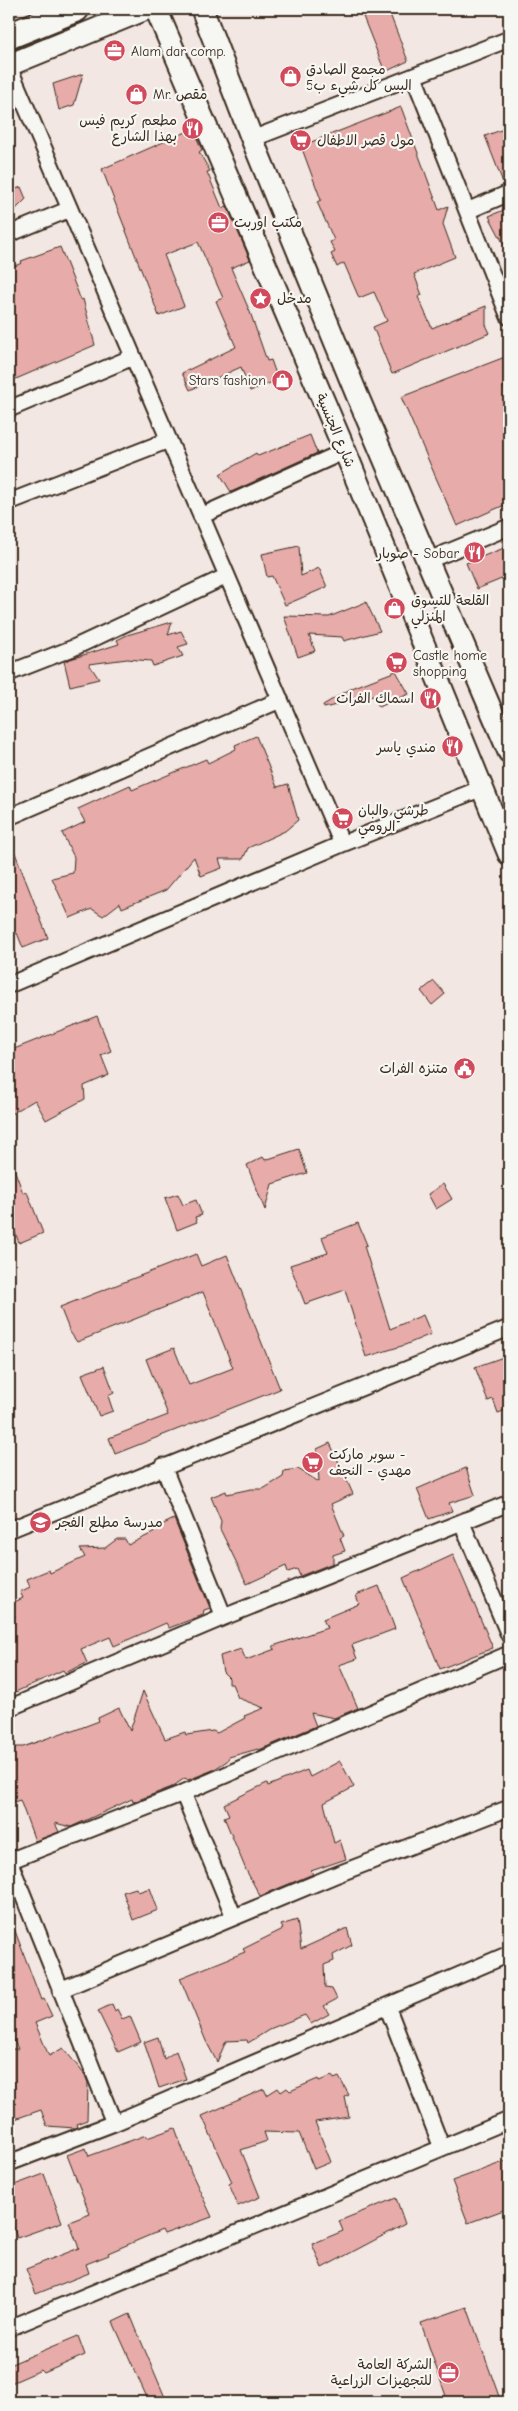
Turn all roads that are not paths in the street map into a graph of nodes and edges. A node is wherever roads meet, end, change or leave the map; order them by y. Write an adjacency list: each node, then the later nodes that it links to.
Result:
1 (76, 9): 5 (main road)
2 (146, 9): 7 (main road)
3 (156, 9): 18 (main road, شارع الجنسية)
4 (202, 9): 9 (main road)
5 (9, 36)
6 (509, 39): 8 (street)
7 (9, 66): 11 (street)
8 (414, 77): 9 (street); 12 (street)
9 (252, 139): 22 (main road)
10 (509, 193): 12 (street)
11 (70, 209): 13 (street); 15 (street)
12 (467, 211): 14 (street)
13 (9, 234)
14 (509, 317)
15 (133, 357): 16 (street); 17 (street)
16 (9, 409)
17 (169, 440): 19 (street); 20 (street)
18 (346, 451): 20 (street); 27 (main road, شارع الجنسية)
19 (9, 502)
20 (201, 516): 23 (street)
21 (509, 527): 22 (street)
22 (429, 560): 26 (main road)
23 (227, 576): 24 (street); 25 (street)
24 (9, 673)
25 (280, 700): 28 (street); 29 (street)
26 (509, 752)
27 (482, 788): 29 (street); 30 (main road, شارع الجنسية)
28 (9, 816)
29 (342, 844): 31 (street)
30 (509, 854)
31 (9, 985)
32 (509, 1328): 33 (street)
33 (163, 1466): 36 (street); 37 (street)
34 (509, 1503): 35 (street)
35 (462, 1523): 37 (street); 38 (street)
36 (9, 1530)
37 (224, 1617): 40 (street)
38 (509, 1635)
39 (509, 1654): 41 (street)
40 (9, 1708)
41 (183, 1793): 43 (street); 44 (street)
42 (509, 1808): 44 (street)
43 (9, 1861): 46 (street)
44 (234, 1917): 46 (street)
45 (509, 1954): 47 (street)
46 (60, 1990): 49 (street)
47 (387, 2006): 49 (street); 50 (street)
48 (509, 2120): 50 (street)
49 (114, 2123): 51 (street)
50 (442, 2148): 52 (street)
51 (9, 2164)
52 (9, 2328)

